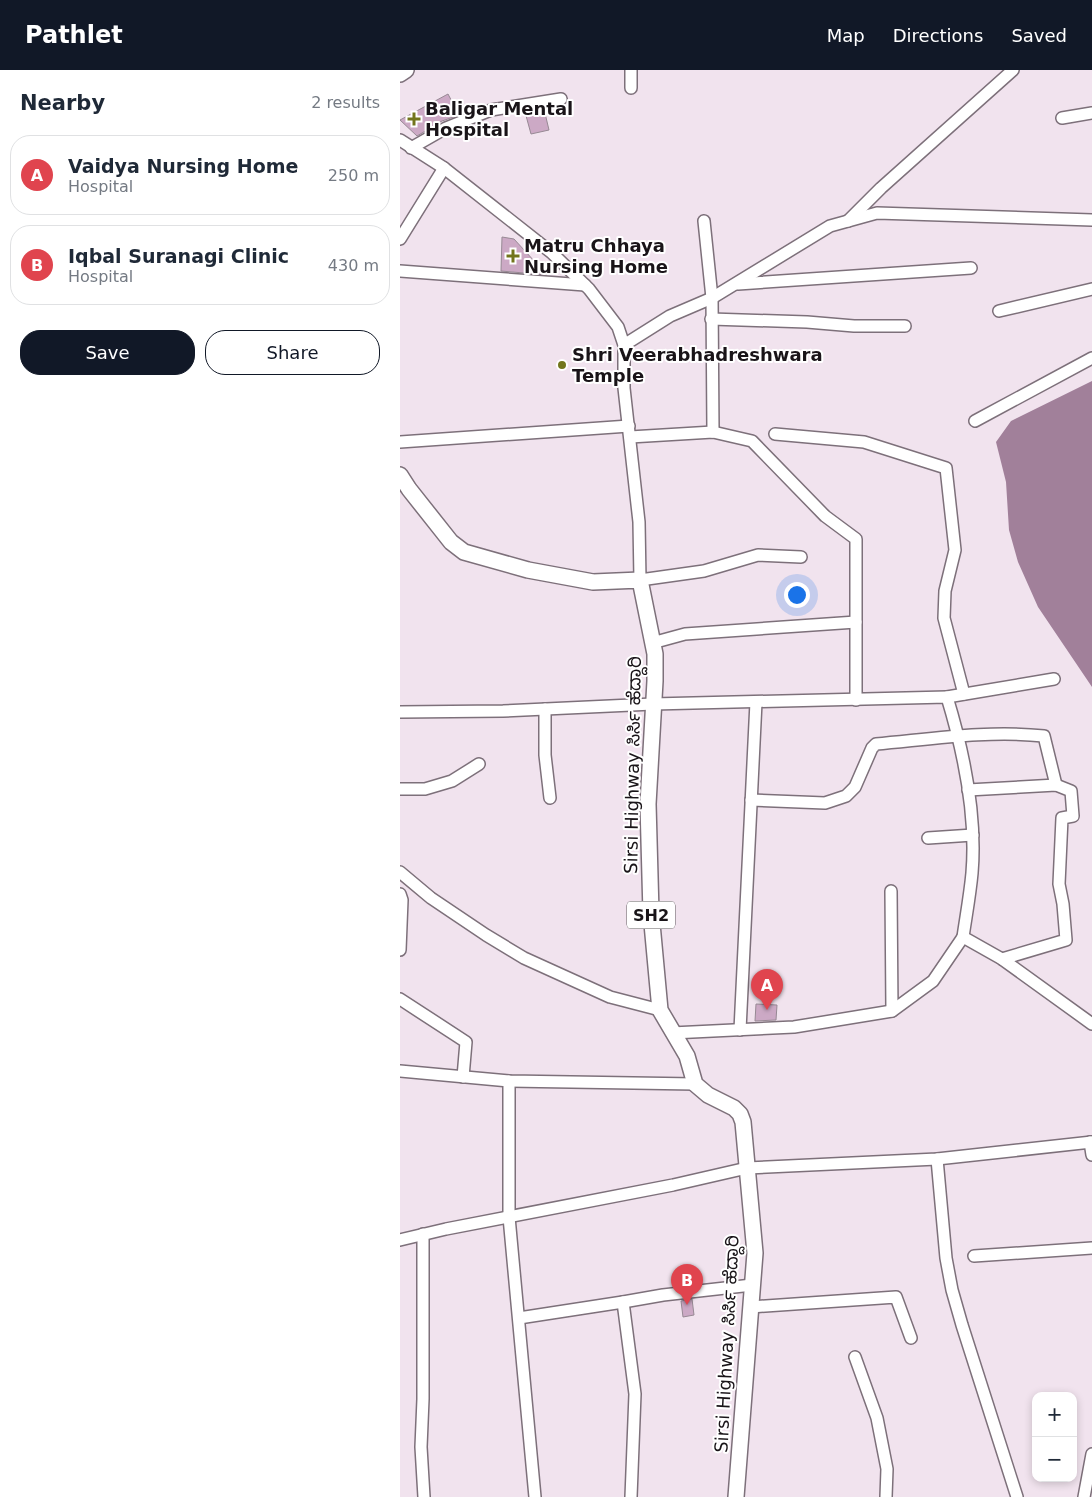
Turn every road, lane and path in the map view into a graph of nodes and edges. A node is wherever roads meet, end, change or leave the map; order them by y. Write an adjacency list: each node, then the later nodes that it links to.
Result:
1 (406, 70): 4 (main road)
2 (631, 70): 5 (street)
3 (1013, 70): 13 (street)
4 (400, 74)
5 (631, 88)
6 (561, 99): 9 (street)
7 (1092, 113): 8 (street)
8 (1062, 118)
9 (404, 145): 10 (street)
10 (444, 168): 14 (street); 18 (street)
11 (1092, 220): 13 (street)
12 (704, 221): 20 (street)
13 (848, 221): 17 (street)
14 (400, 238)
15 (971, 268): 17 (street)
16 (400, 271): 18 (street)
17 (735, 284): 20 (street)
18 (585, 285): 24 (street)
19 (1092, 290): 21 (street)
20 (712, 298): 22 (street); 24 (street)
21 (999, 311)
22 (711, 319): 23 (street); 28 (street)
23 (904, 326)
24 (624, 344): 27 (street)
25 (1092, 358): 26 (street)
26 (975, 421)
27 (630, 431): 28 (street); 30 (street); 33 (street)
28 (713, 432): 34 (street)
29 (775, 434): 37 (street)
30 (400, 442)
31 (400, 475): 33 (main road)
32 (801, 557): 33 (street)
33 (640, 580): 35 (main road, Sirsi Highway ಸಿರ್ಸಿ ಹೆದ್ದಾರಿ / SH2)
34 (856, 622): 35 (street); 39 (street)
35 (652, 643): 41 (main road, Sirsi Highway ಸಿರ್ಸಿ ಹೆದ್ದಾರಿ / SH2)
36 (1054, 679): 37 (street)
37 (964, 694): 38 (street)
38 (946, 697): 39 (street); 44 (street)
39 (856, 700): 40 (street)
40 (756, 702): 41 (street); 50 (street)
41 (653, 704): 42 (street); 61 (main road, Sirsi Highway ಸಿರ್ಸಿ ಹೆದ್ದಾರಿ / SH2)
42 (545, 709): 43 (street); 49 (street)
43 (400, 712)
44 (959, 736): 46 (street); 48 (street); 50 (street)
45 (479, 764): 47 (street)
46 (1056, 785): 48 (street); 59 (street)
47 (400, 789)
48 (968, 790): 51 (street)
49 (550, 798)
50 (751, 800): 64 (street)
51 (973, 835): 52 (street); 57 (street)
52 (928, 838)
53 (400, 872): 54 (street)
54 (422, 890): 56 (street); 61 (street)
55 (892, 891): 62 (street)
56 (400, 893): 58 (street)
57 (963, 937): 59 (street); 62 (street)
58 (400, 950)
59 (1002, 959): 63 (street)
60 (400, 999): 67 (street)
61 (660, 1010): 65 (main road, Sirsi Highway ಸಿರ್ಸಿ ಹೆದ್ದಾರಿ / SH2)
62 (892, 1011): 64 (street)
63 (1092, 1024)
64 (740, 1030): 65 (street)
65 (672, 1032): 69 (main road, Sirsi Highway ಸಿರ್ಸಿ ಹೆದ್ದಾರಿ / SH2)
66 (400, 1071): 67 (street)
67 (463, 1077): 68 (street)
68 (509, 1081): 69 (street); 74 (street)
69 (695, 1084): 73 (main road, Sirsi Highway ಸಿರ್ಸಿ ಹೆದ್ದಾರಿ)
70 (1091, 1142): 71 (street); 72 (street)
71 (1092, 1155)
72 (937, 1159): 73 (street); 91 (street)
73 (747, 1168): 74 (street); 79 (main road, Sirsi Highway ಸಿರ್ಸಿ ಹೆದ್ದಾರಿ)
74 (509, 1217): 75 (street); 82 (street)
75 (423, 1234): 76 (street); 86 (street)
76 (400, 1240)
77 (1092, 1248): 78 (street)
78 (974, 1256)
79 (752, 1285): 80 (street); 81 (main road, Sirsi Highway ಸಿರ್ಸಿ ಹೆದ್ದಾರಿ)
80 (623, 1302): 82 (street); 88 (street)
81 (752, 1307): 83 (street); 89 (main road, Sirsi Highway ಸಿರ್ಸಿ ಹೆದ್ದಾರಿ)
82 (519, 1318): 87 (street)
83 (910, 1338)
84 (856, 1358): 90 (street)
85 (1092, 1454): 92 (street)
86 (424, 1497)
87 (535, 1497)
88 (631, 1497)
89 (736, 1497)
90 (886, 1497)
91 (1017, 1497)
92 (1084, 1497)

